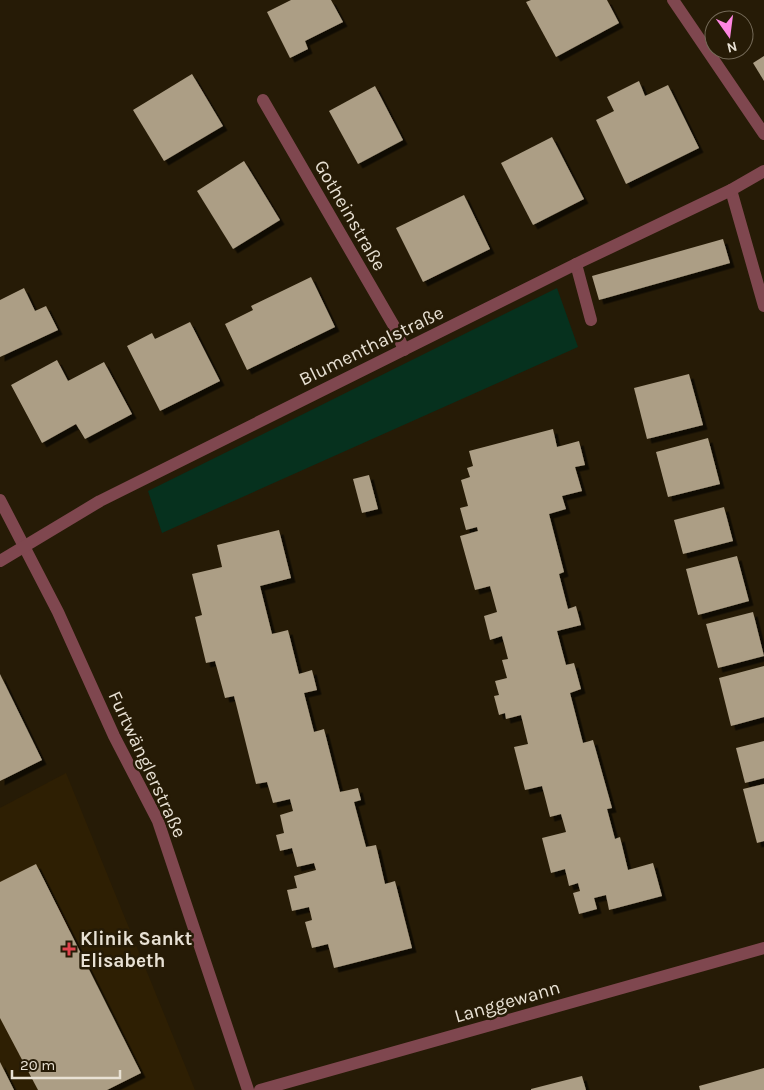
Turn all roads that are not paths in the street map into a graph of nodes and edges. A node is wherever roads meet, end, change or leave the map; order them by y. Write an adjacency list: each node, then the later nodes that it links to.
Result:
1 (674, 0): 3 (street)
2 (263, 100): 9 (street, Gotheinstraße)
3 (764, 134)
4 (764, 170): 5 (street, Blumenthalstraße)
5 (731, 190): 6 (street, Blumenthalstraße); 7 (street)
6 (576, 264): 8 (street); 9 (street, Blumenthalstraße)
7 (764, 306)
8 (591, 320)
9 (404, 350): 11 (street, Blumenthalstraße)
10 (0, 500): 11 (street, Furtwänglerstraße)
11 (24, 548): 12 (street, Blumenthalstraße); 14 (street, Furtwänglerstraße)
12 (0, 561)
13 (764, 948): 15 (street, Langgewann)
14 (248, 1090)
15 (260, 1090)

